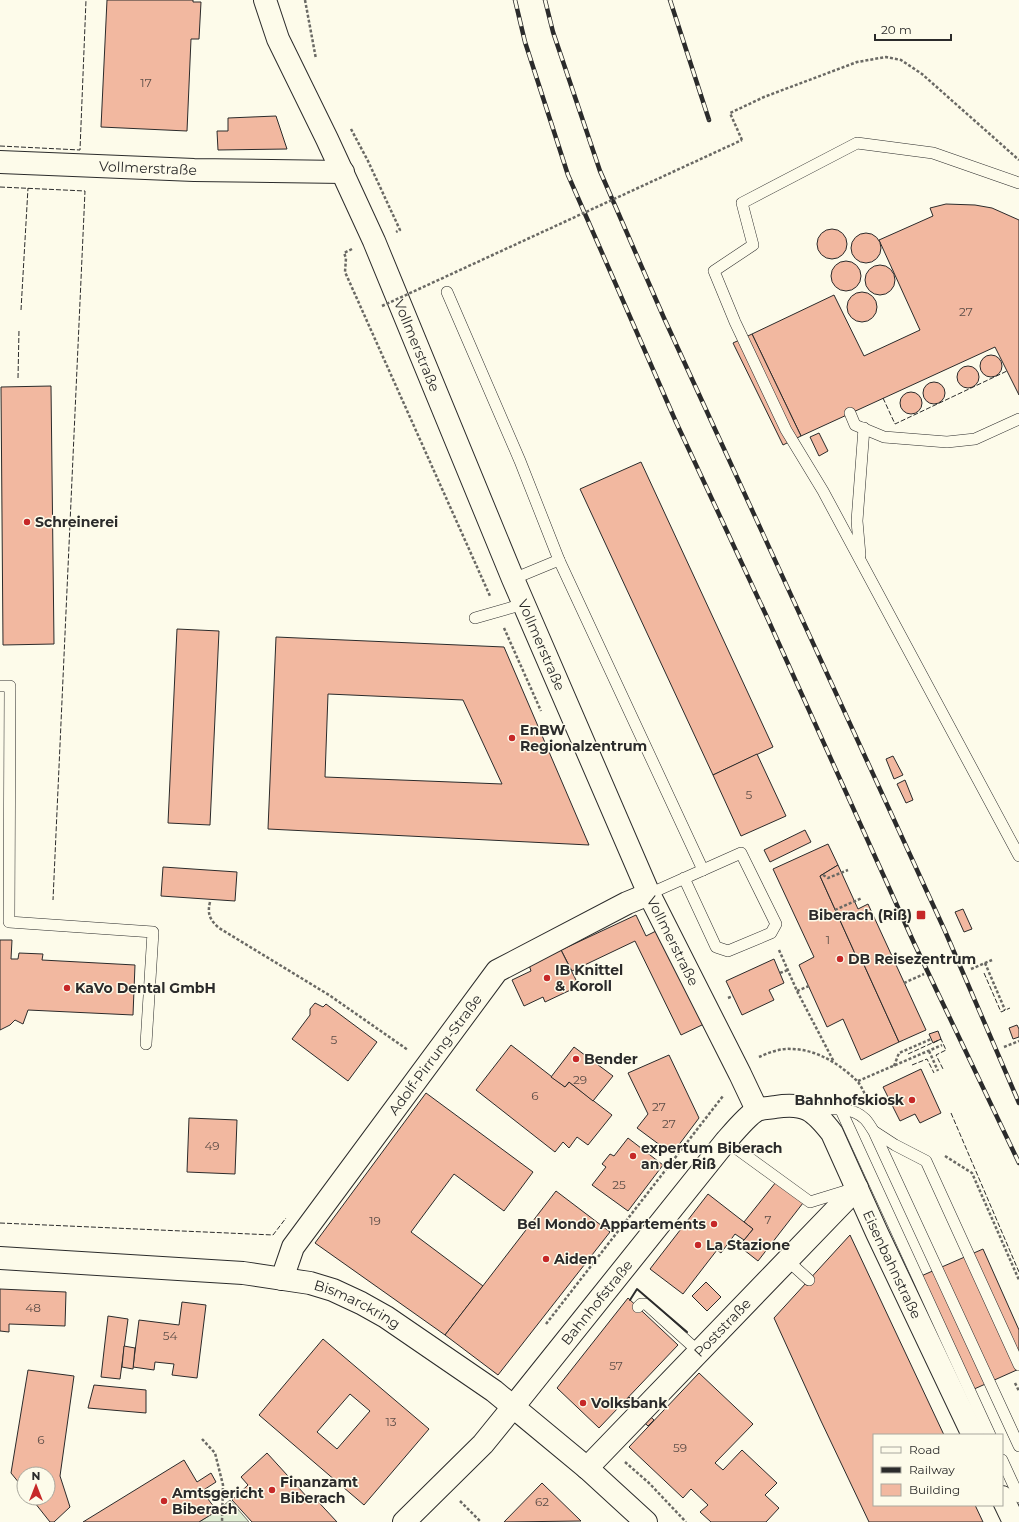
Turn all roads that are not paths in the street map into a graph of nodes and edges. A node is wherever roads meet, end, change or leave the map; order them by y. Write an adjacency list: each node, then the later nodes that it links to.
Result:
1 (265, 0): 3 (street, Vollmerstraße)
2 (0, 162): 3 (street, Vollmerstraße)
3 (343, 172): 11 (street, Vollmerstraße)
4 (1019, 183): 10 (lane)
5 (447, 292): 9 (lane)
6 (850, 413): 8 (lane)
7 (1019, 419): 8 (lane)
8 (864, 428): 10 (lane)
9 (559, 560): 11 (lane); 16 (lane)
10 (860, 560): 15 (lane)
11 (513, 579): 12 (street, Vollmerstraße)
12 (524, 604): 13 (lane); 18 (street, Vollmerstraße)
13 (475, 618)
14 (0, 686): 19 (lane)
15 (1019, 856)
16 (702, 870): 17 (lane); 17 (lane)
17 (684, 878): 18 (lane)
18 (649, 894): 22 (street, Vollmerstraße); 28 (street, Adolf-Pirrung-Straße)
19 (146, 1044)
20 (805, 1108): 21 (lane); 22 (street); 25 (street, Eisenbahnstraße)
21 (840, 1108): 23 (lane); 35 (lane)
22 (757, 1110): 24 (street, Bahnhofstraße)
23 (874, 1132): 32 (lane); 36 (lane)
24 (726, 1141): 25 (lane); 33 (street, Bahnhofstraße)
25 (857, 1188): 27 (street, Poststraße); 34 (street, Eisenbahnstraße)
26 (0, 1258): 28 (street, Bismarckring)
27 (787, 1260): 29 (lane); 31 (street, Poststraße)
28 (282, 1279): 33 (street, Bismarckring)
29 (809, 1280)
30 (638, 1307): 31 (lane)
31 (695, 1356): 38 (street, Poststraße)
32 (1019, 1365)
33 (513, 1407): 38 (street, Bismarckring); 41 (street, Bahnhofstraße)
34 (973, 1434)
35 (990, 1434)
36 (1019, 1446)
37 (1003, 1462): 39 (lane)
38 (587, 1468): 42 (street, Bismarckring)
39 (1019, 1497)
40 (1003, 1499): 43 (street)
41 (404, 1522)
42 (646, 1522)
43 (1014, 1522)

